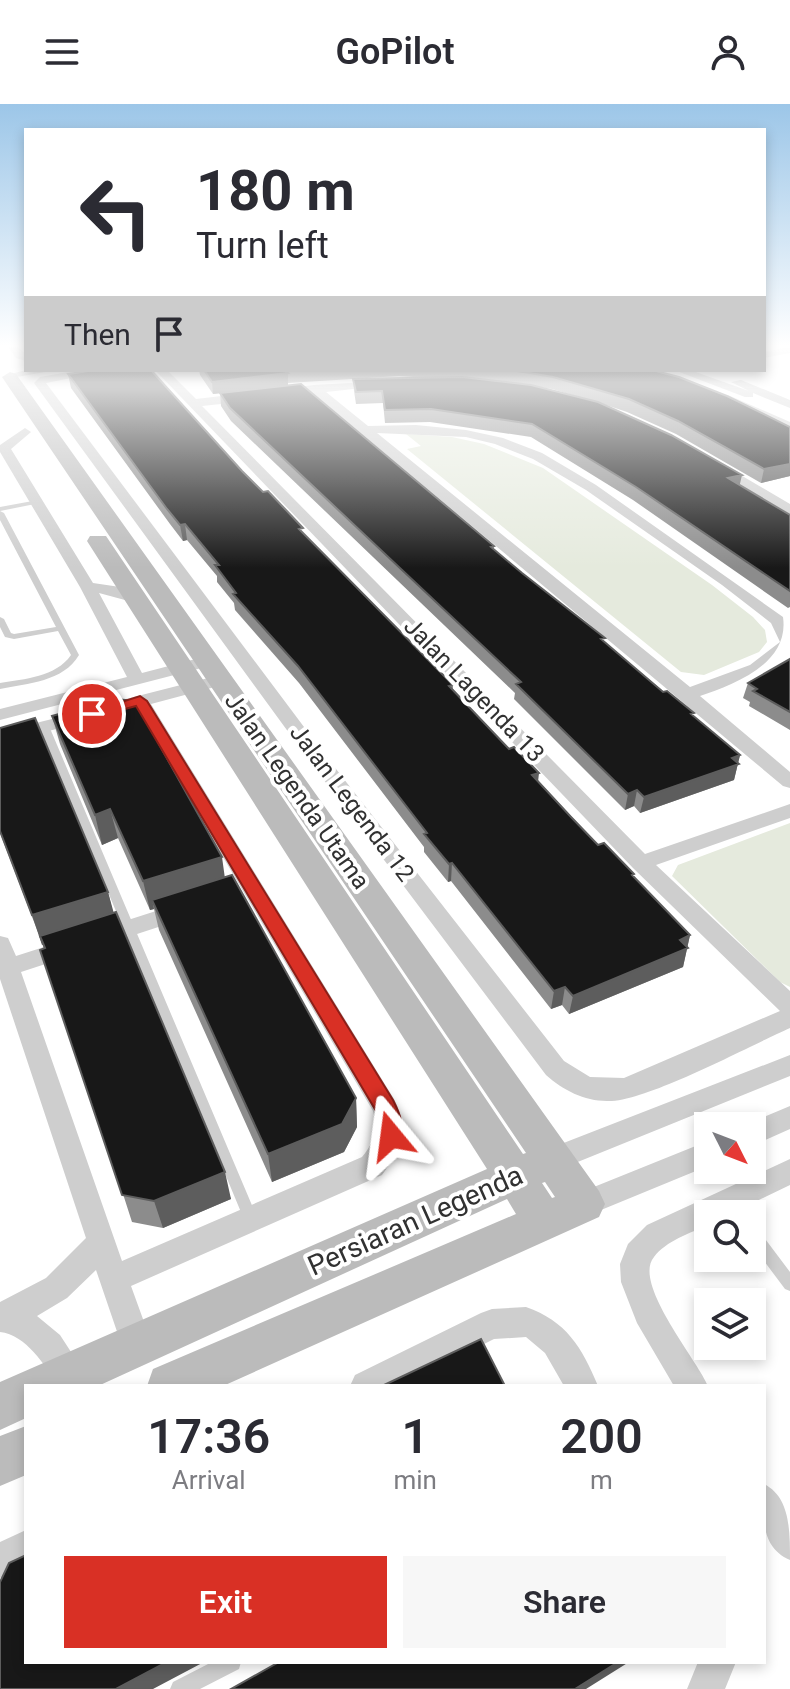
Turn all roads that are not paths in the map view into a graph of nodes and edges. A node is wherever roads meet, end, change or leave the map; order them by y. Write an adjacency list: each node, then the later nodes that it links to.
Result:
1 (23, 421): 7 (street, Jalan Legenda Utama)
2 (47, 421): 17 (street, Jalan Legenda Utama)
3 (68, 421): 25 (street, Jalan Legenda 12)
4 (210, 421): 29 (street, Jalan Lagenda 13)
5 (354, 421): 6 (street)
6 (365, 430): 21 (street); 21 (street)
7 (25, 432): 8 (street); 14 (street, Jalan Legenda Utama)
8 (1, 446): 10 (street)
9 (699, 457): 11 (street)
10 (38, 502): 12 (lane); 13 (street)
11 (790, 510)
12 (0, 511): 16 (lane)
13 (88, 587): 14 (street); 20 (street)
14 (136, 598): 18 (street, Jalan Legenda Utama)
15 (0, 619): 16 (lane)
16 (62, 628): 19 (lane)
17 (214, 671): 18 (street); 26 (street, Jalan Legenda Utama)
18 (188, 677): 20 (street); 26 (street, Jalan Legenda Utama)
19 (0, 686)
20 (138, 690): 22 (street); 23 (street); 30 (street)
21 (687, 694): 27 (street)
22 (0, 715)
23 (44, 726): 24 (street); 31 (lane)
24 (0, 738)
25 (315, 755): 26 (street); 34 (street, Jalan Legenda 12)
26 (265, 770): 39 (street, Jalan Legenda Utama)
27 (790, 782)
28 (790, 811): 29 (street)
29 (641, 863): 33 (street, Jalan Lagenda 13)
30 (254, 888): 31 (street); 43 (street)
31 (128, 927): 32 (street); 43 (lane)
32 (4, 956): 46 (street)
33 (790, 1006)
34 (790, 1017)
35 (790, 1065): 39 (street, Persiaran Legenda)
36 (790, 1117): 37 (street)
37 (766, 1128)
38 (694, 1159): 42 (street, Persiaran Legenda)
39 (534, 1168): 42 (street, Jalan Legenda Utama); 44 (street, Jalan Legenda Utama); 51 (street, Persiaran Legenda)
40 (790, 1171): 41 (street)
41 (743, 1200)
42 (584, 1204): 44 (street, Persiaran Legenda)
43 (250, 1217): 48 (street)
44 (544, 1221): 53 (street, Persiaran Legenda)
45 (694, 1221): 56 (street)
46 (101, 1242): 48 (street); 50 (street)
47 (766, 1252): 49 (lane)
48 (114, 1279): 51 (street)
49 (790, 1284)
50 (1, 1317): 52 (street)
51 (136, 1344): 52 (street, Persiaran Legenda)
52 (58, 1380)
53 (175, 1384)
54 (370, 1384): 55 (street)
55 (581, 1384)
56 (691, 1384)
57 (24, 1395): 58 (street)
58 (0, 1406)
59 (24, 1451): 60 (street)
60 (0, 1461)
61 (766, 1504): 62 (street)
62 (790, 1542)
63 (24, 1549): 64 (street)
64 (0, 1560)
65 (228, 1664): 67 (lane)
66 (716, 1664): 68 (street)
67 (180, 1689)
68 (706, 1689)

